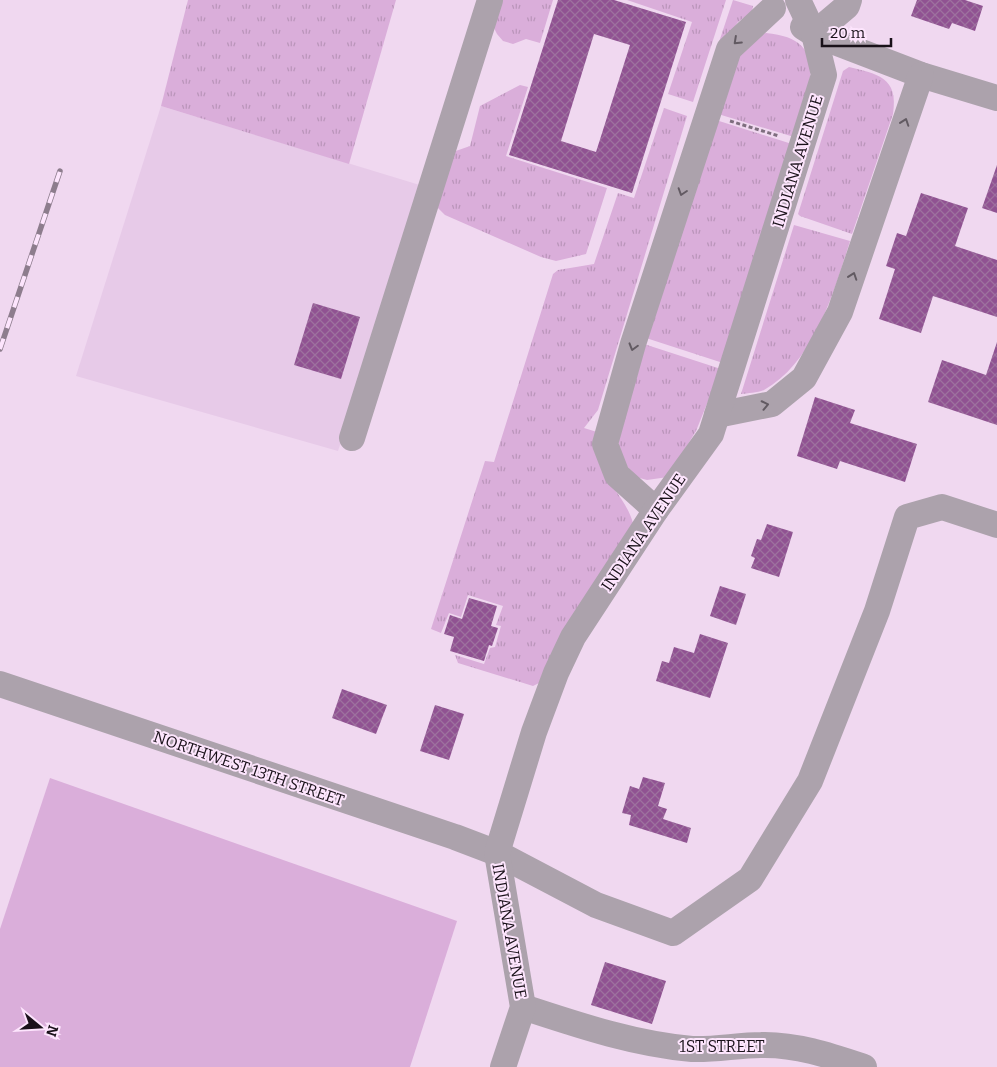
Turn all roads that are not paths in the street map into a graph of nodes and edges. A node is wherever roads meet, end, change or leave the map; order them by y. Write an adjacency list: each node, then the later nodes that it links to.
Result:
1 (490, 0): 9 (street)
2 (798, 0): 5 (street, INDIANA AVENUE)
3 (849, 0): 5 (street)
4 (764, 4): 5 (street); 10 (street, one-way to 10)
5 (814, 34): 6 (street); 8 (street, INDIANA AVENUE)
6 (921, 74): 7 (street); 8 (street, one-way to 6)
7 (997, 98)
8 (717, 414): 10 (street, INDIANA AVENUE)
9 (352, 438)
10 (656, 510): 13 (street, INDIANA AVENUE)
11 (997, 525): 13 (street, NORTHWEST 13TH STREET)
12 (0, 684): 13 (street, NORTHWEST 13TH STREET)
13 (497, 853): 14 (street, INDIANA AVENUE)
14 (523, 1007): 15 (street, INDIANA AVENUE); 16 (street, 1ST STREET)
15 (503, 1067)
16 (864, 1067)

